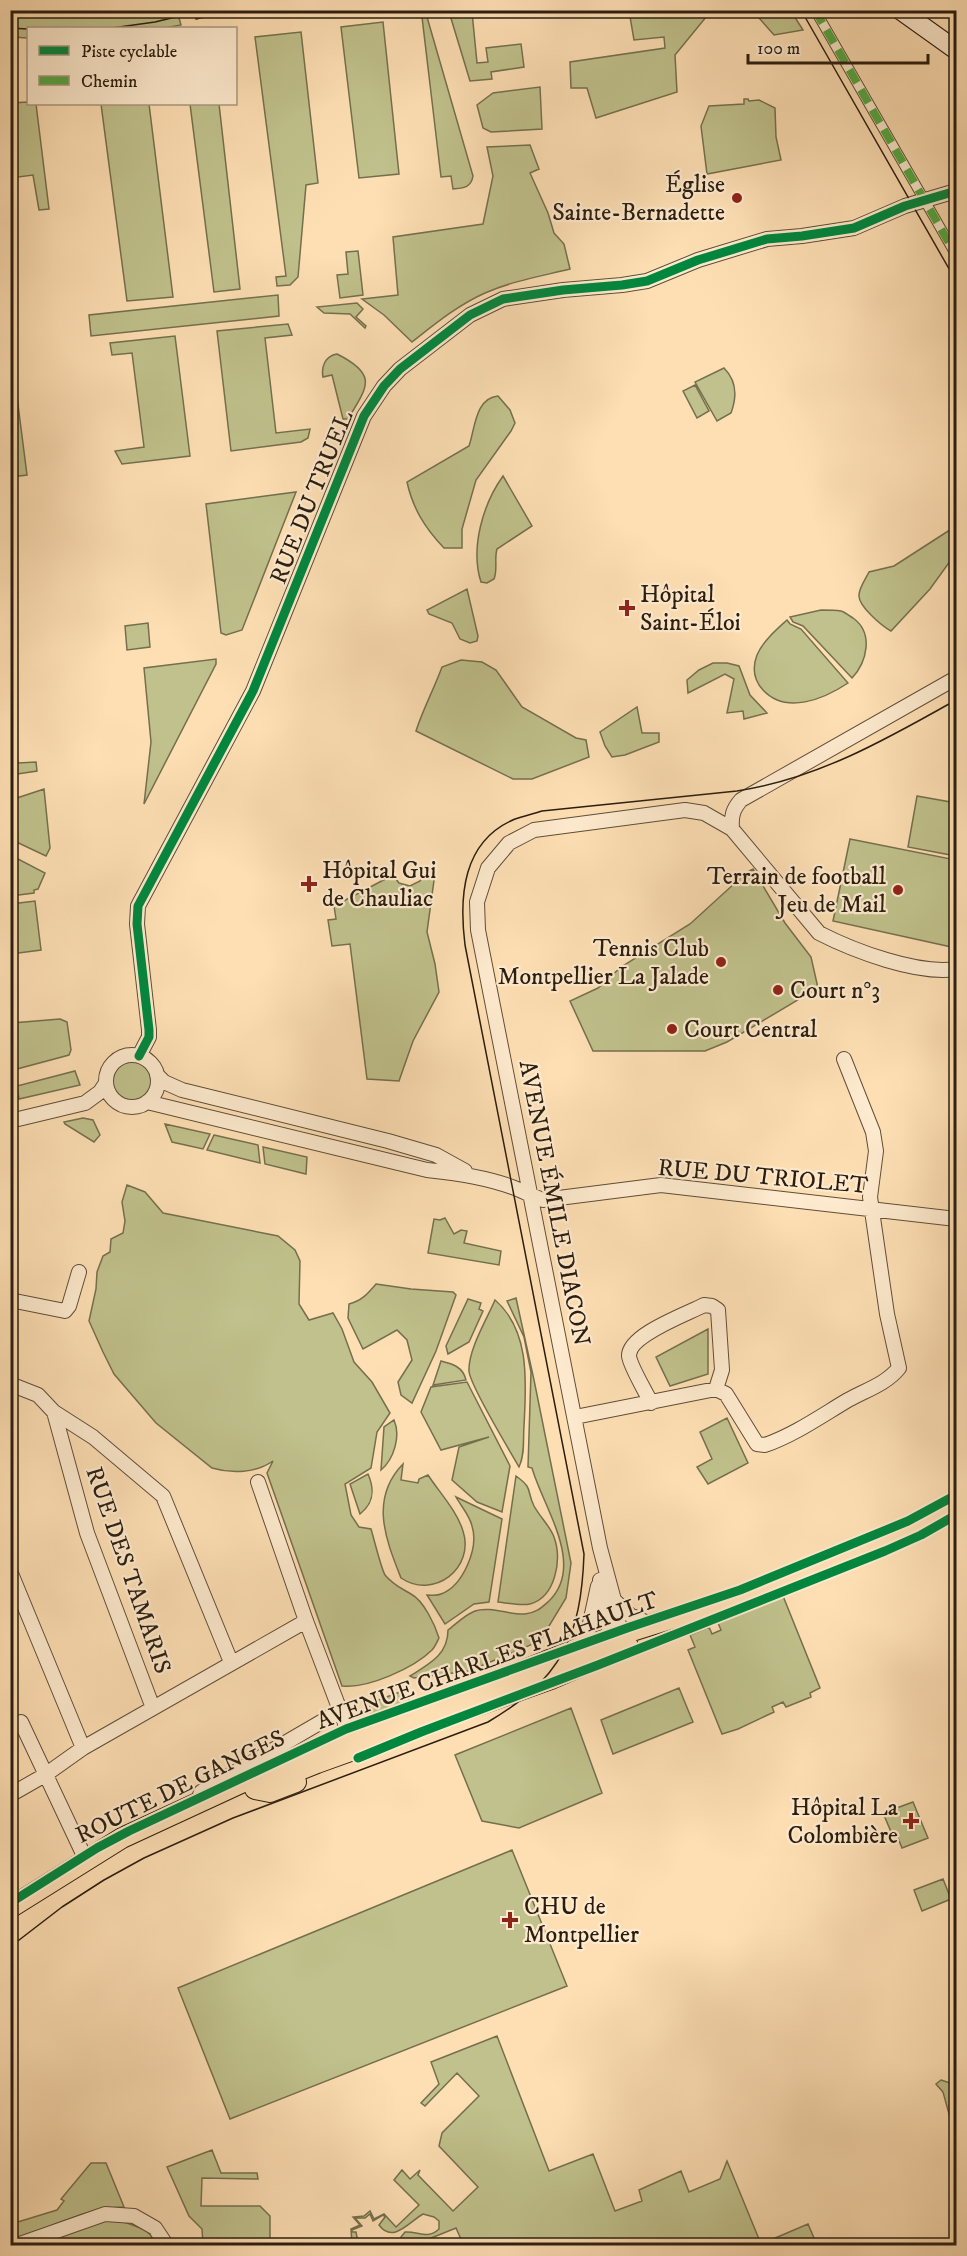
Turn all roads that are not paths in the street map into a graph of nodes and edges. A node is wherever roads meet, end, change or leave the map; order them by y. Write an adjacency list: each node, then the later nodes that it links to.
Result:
1 (815, 10): 5 (street)
2 (900, 10): 3 (main road)
3 (957, 50)
4 (957, 190): 5 (street, RUE DU TRUEL)
5 (926, 201): 6 (street); 10 (street, RUE DU TRUEL)
6 (957, 255)
7 (957, 678): 8 (street)
8 (732, 829): 9 (street); 20 (street, AVENUE ÉMILE DIACON)
9 (957, 969)
10 (149, 1030): 11 (street, RUE DU TRUEL); 13 (street, RUE DU TRUEL)
11 (139, 1056): 13 (street); 14 (street)
12 (844, 1059): 21 (street)
13 (156, 1071): 16 (street); 19 (street)
14 (106, 1083): 15 (street); 17 (street)
15 (116, 1102): 16 (street); 17 (street)
16 (147, 1102): 19 (street)
17 (85, 1103): 18 (street)
18 (10, 1121)
19 (472, 1175): 20 (street)
20 (530, 1196): 21 (street, RUE DU TRIOLET); 29 (street, AVENUE ÉMILE DIACON)
21 (871, 1208): 22 (street, RUE DU TRIOLET); 26 (street)
22 (957, 1219)
23 (79, 1272): 24 (street)
24 (10, 1300)
25 (10, 1384): 28 (street)
26 (716, 1389): 27 (street); 27 (street)
27 (651, 1403): 29 (street)
28 (54, 1412): 42 (street); 43 (street, RUE DES TAMARIS)
29 (575, 1417): 32 (street, AVENUE ÉMILE DIACON)
30 (258, 1482): 38 (street)
31 (957, 1504): 37 (main road, AVENUE CHARLES FLAHAULT)
32 (600, 1548): 34 (street, AVENUE ÉMILE DIACON); 36 (street, AVENUE ÉMILE DIACON)
33 (10, 1571): 35 (street)
34 (599, 1575): 40 (street, AVENUE ÉMILE DIACON); 41 (street, AVENUE ÉMILE DIACON)
35 (14, 1594): 47 (street)
36 (614, 1600): 39 (street); 40 (street, AVENUE ÉMILE DIACON)
37 (723, 1604): 39 (main road, AVENUE CHARLES FLAHAULT); 40 (main road, AVENUE CHARLES FLAHAULT)
38 (306, 1621): 42 (street); 44 (street)
39 (652, 1625): 40 (main road, AVENUE CHARLES FLAHAULT)
40 (618, 1643): 41 (main road); 46 (main road, ROUTE DE GANGES)
41 (581, 1647): 46 (main road)
42 (231, 1662): 43 (street)
43 (153, 1708): 47 (street)
44 (340, 1711): 46 (street); 50 (street)
45 (21, 1722): 48 (street)
46 (354, 1746): 50 (main road, ROUTE DE GANGES); 53 (main road, ROUTE DE GANGES)
47 (83, 1748): 48 (street)
48 (45, 1775): 49 (street); 51 (street)
49 (10, 1795)
50 (198, 1801): 51 (main road, ROUTE DE GANGES)
51 (86, 1860): 52 (main road, ROUTE DE GANGES)
52 (10, 1908)
53 (10, 1923)
54 (14, 2246): 55 (street)
55 (167, 2246)

